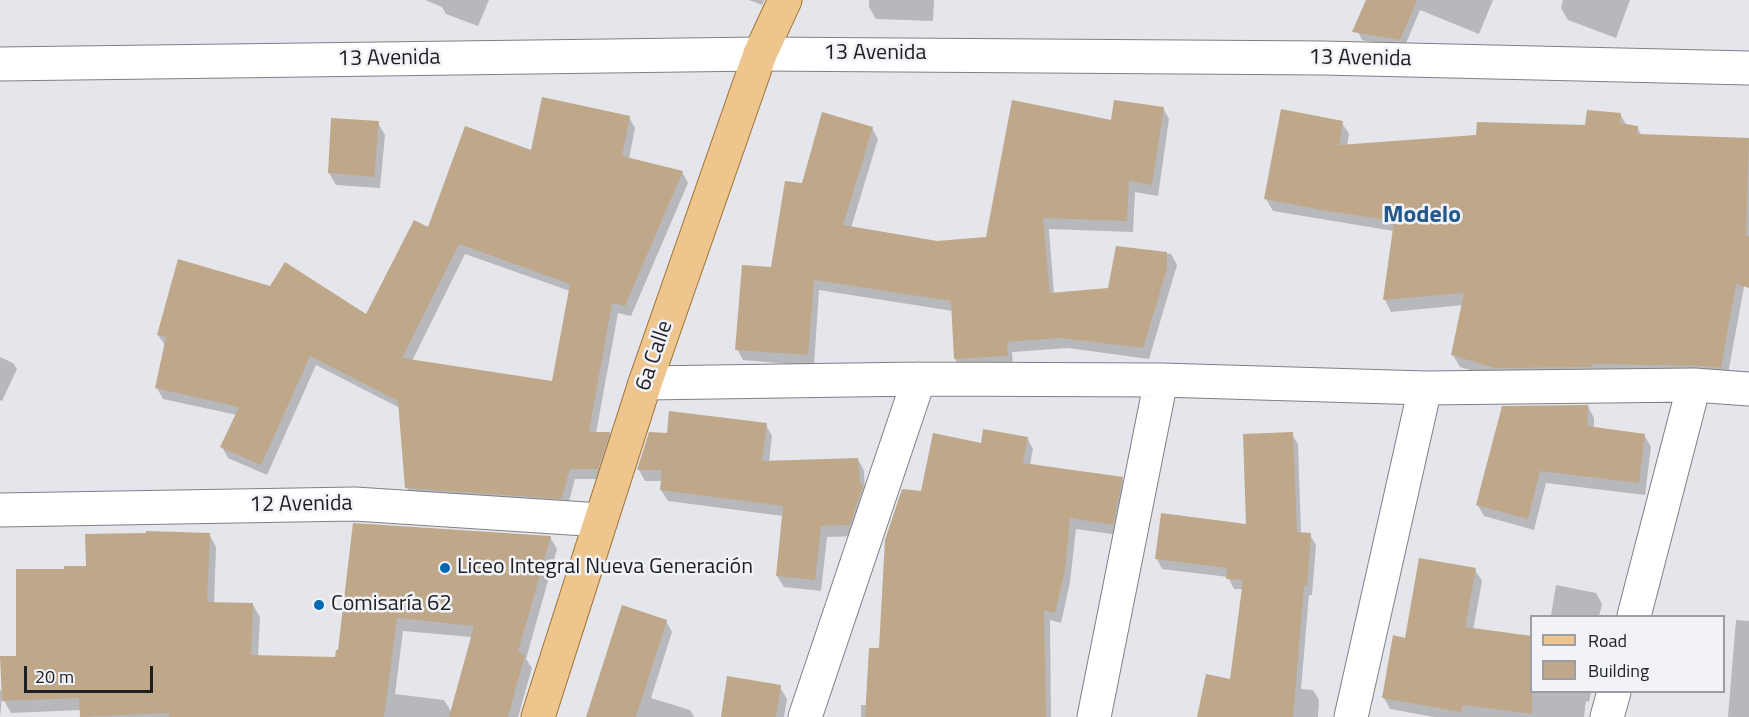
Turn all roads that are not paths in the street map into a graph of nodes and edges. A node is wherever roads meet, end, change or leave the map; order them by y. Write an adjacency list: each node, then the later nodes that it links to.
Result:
1 (785, 0): 2 (main road, 6a Calle)
2 (760, 54): 3 (street, 13 Avenida); 4 (street, 13 Avenida); 7 (main road, 6a Calle)
3 (0, 64)
4 (1749, 68)
5 (919, 379): 6 (street); 7 (street); 16 (street)
6 (1161, 380): 9 (street); 17 (street)
7 (645, 382): 12 (main road, 6a Calle)
8 (1694, 385): 9 (street); 10 (street); 13 (street)
9 (1425, 388): 18 (street)
10 (1749, 389)
11 (0, 510): 12 (street, 12 Avenida)
12 (601, 520): 15 (main road, 6a Calle)
13 (1634, 615)
14 (1614, 693): 19 (street)
15 (538, 717)
16 (805, 717)
17 (1094, 717)
18 (1351, 717)
19 (1607, 717)

